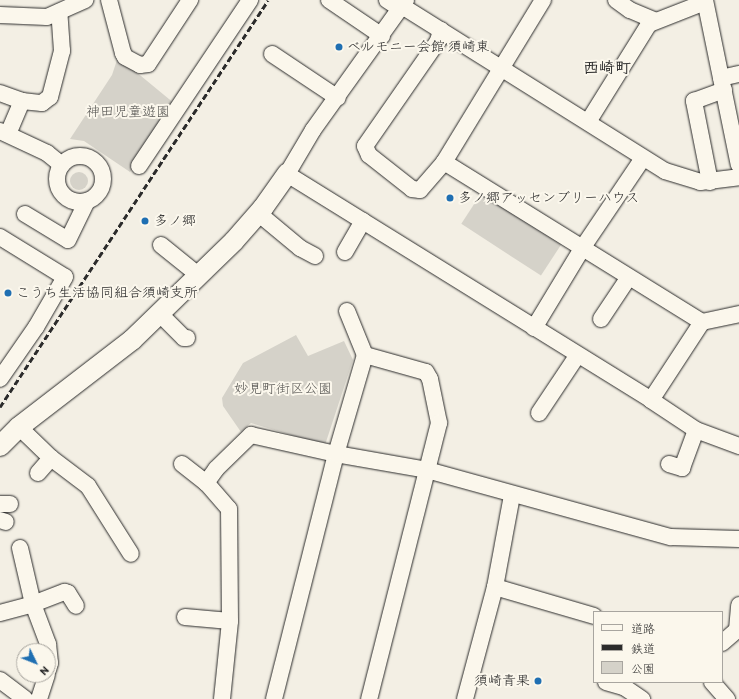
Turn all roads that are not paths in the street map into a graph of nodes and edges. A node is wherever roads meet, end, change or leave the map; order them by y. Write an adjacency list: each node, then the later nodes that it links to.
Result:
1 (85, 0): 10 (street)
2 (110, 0): 3 (street)
3 (190, 0)
4 (250, 0): 28 (street)
5 (329, 0): 14 (street)
6 (543, 0): 16 (street)
7 (616, 0): 12 (street)
8 (705, 1): 12 (street); 18 (street)
9 (399, 4): 13 (street); 14 (street)
10 (59, 12): 11 (street); 21 (street)
11 (0, 15)
12 (654, 20): 22 (street)
13 (441, 30): 16 (street); 25 (street)
14 (382, 36): 20 (street)
15 (272, 54): 20 (street)
16 (500, 67): 22 (street); 25 (street)
17 (739, 74): 18 (street)
18 (727, 90): 27 (street); 31 (street)
19 (0, 93): 21 (street)
20 (338, 98): 29 (street)
21 (22, 101): 23 (street)
22 (588, 122): 24 (street)
23 (4, 132): 26 (street)
24 (643, 158): 31 (street); 38 (street)
25 (444, 162): 38 (street)
26 (62, 165): 32 (street); 32 (street)
27 (739, 165)
28 (139, 166)
29 (287, 174): 34 (main road); 35 (street)
30 (739, 177): 31 (street)
31 (710, 182)
32 (87, 201): 33 (street)
33 (25, 214)
34 (258, 214): 40 (street); 41 (main road)
35 (363, 222): 39 (street); 48 (street)
36 (0, 237): 52 (street)
37 (161, 245): 41 (street)
38 (583, 247): 42 (street); 48 (street)
39 (345, 252)
40 (315, 256)
41 (197, 274): 44 (main road)
42 (629, 277): 46 (street); 47 (street)
43 (347, 311): 50 (street)
44 (159, 313): 49 (street); 55 (main road)
45 (739, 314): 47 (street)
46 (601, 319)
47 (702, 322): 53 (street)
48 (534, 328): 51 (street)
49 (187, 338)
50 (366, 355): 59 (street); 63 (street)
51 (577, 356): 53 (street); 54 (street)
52 (0, 379)
53 (651, 400): 56 (street)
54 (539, 413)
55 (19, 427): 57 (main road); 60 (street)
56 (696, 430): 58 (street); 62 (street)
57 (0, 446)
58 (739, 446)
59 (336, 454): 63 (street); 65 (street); 88 (street)
60 (51, 458): 64 (street); 69 (street)
61 (182, 464): 65 (street)
62 (669, 464)
63 (427, 470): 66 (street); 89 (street)
64 (38, 473)
65 (206, 483): 77 (street)
66 (512, 495): 67 (street); 70 (street)
67 (739, 539)
68 (20, 548): 71 (street)
69 (131, 554)
70 (494, 587): 75 (street); 90 (street)
71 (33, 604): 73 (street); 74 (street); 80 (street)
72 (739, 605): 78 (street)
73 (76, 606)
74 (0, 613)
75 (593, 616)
76 (185, 617): 77 (street)
77 (230, 621): 87 (street)
78 (733, 630): 79 (street)
79 (723, 642)
80 (48, 643)
81 (0, 680): 85 (street)
82 (44, 683): 86 (street)
83 (610, 683): 91 (street)
84 (713, 683): 92 (street)
85 (25, 699)
86 (39, 699)
87 (222, 699)
88 (274, 699)
89 (369, 699)
90 (465, 699)
91 (642, 699)
92 (727, 699)

